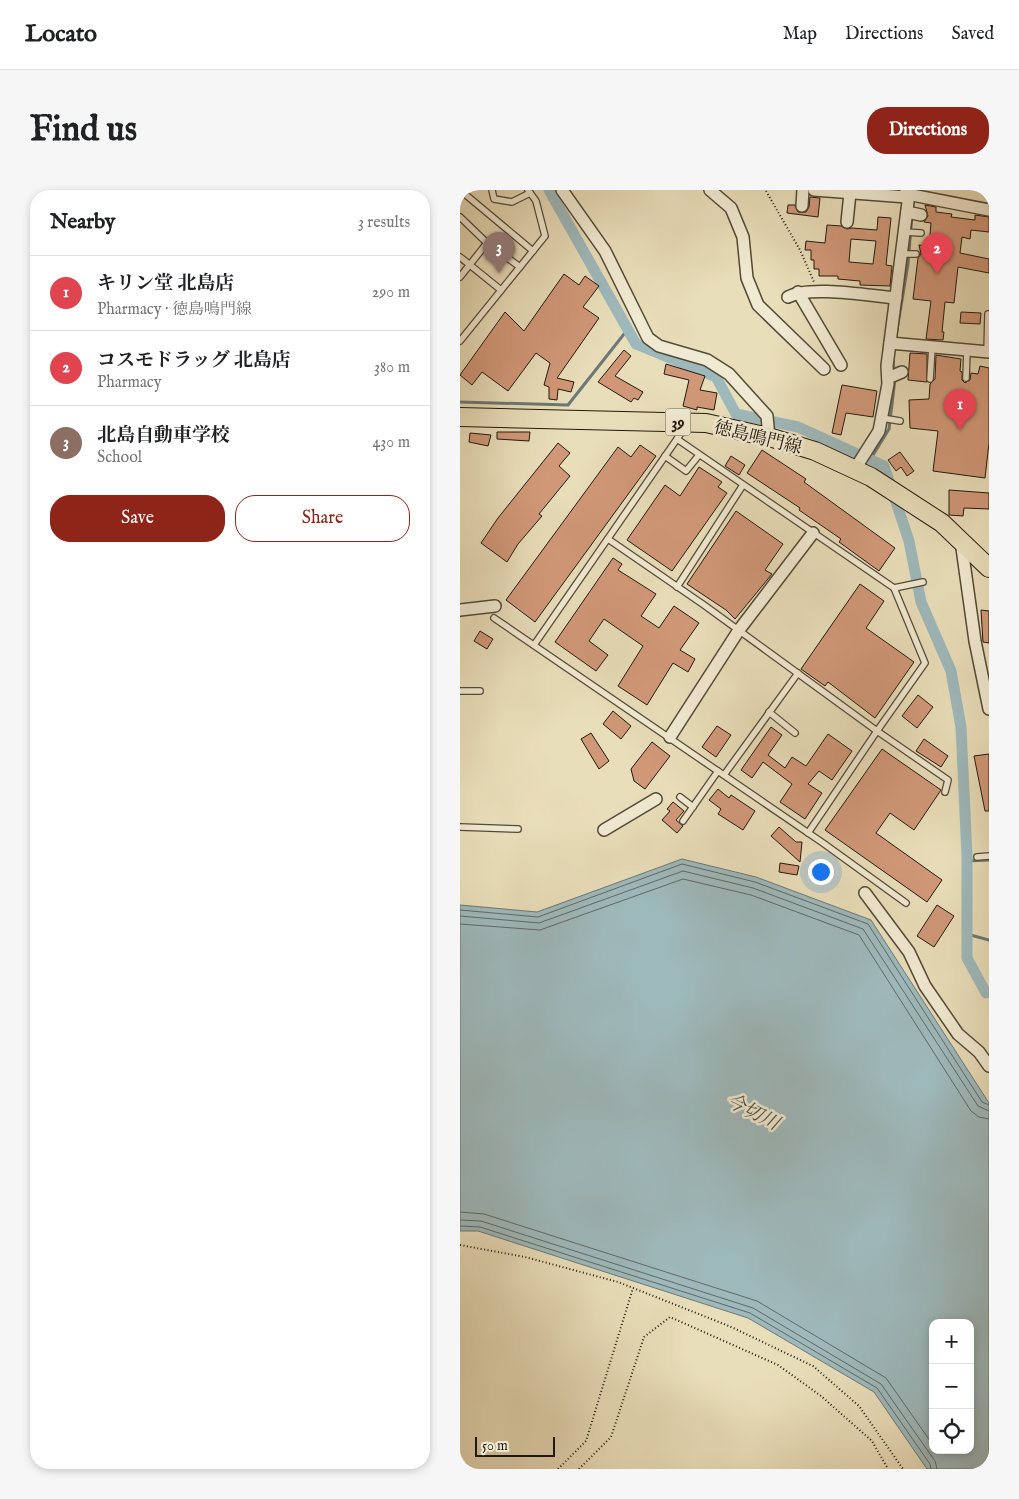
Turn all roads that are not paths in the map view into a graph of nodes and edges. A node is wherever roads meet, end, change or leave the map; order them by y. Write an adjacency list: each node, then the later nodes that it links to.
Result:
1 (460, 190): 19 (lane)
2 (492, 190): 7 (lane)
3 (562, 190): 44 (street)
4 (710, 190): 35 (street)
5 (803, 190): 10 (street)
6 (814, 190): 8 (street)
7 (529, 191): 19 (lane)
8 (850, 193): 9 (street); 15 (street)
9 (910, 194): 11 (street); 12 (street)
10 (802, 206)
11 (989, 210)
12 (907, 212): 13 (street); 16 (street)
13 (921, 216)
14 (460, 217): 18 (lane)
15 (847, 222)
16 (904, 232): 17 (lane); 20 (street)
17 (921, 233)
18 (488, 243): 23 (lane); 24 (lane)
19 (533, 251): 24 (lane)
20 (901, 254): 21 (lane); 27 (street)
21 (916, 254)
22 (460, 257): 23 (lane)
23 (470, 265): 25 (lane); 26 (lane)
24 (520, 267): 26 (lane)
25 (460, 277)
26 (501, 290): 29 (lane)
27 (896, 298): 30 (street); 34 (street)
28 (988, 314): 33 (lane)
29 (460, 341)
30 (890, 343): 31 (street); 37 (street)
31 (932, 347): 32 (street); 39 (lane)
32 (967, 350): 33 (street); 38 (lane)
33 (988, 352)
34 (841, 365)
35 (824, 369)
36 (902, 372): 37 (street)
37 (888, 378): 41 (street)
38 (966, 378)
39 (930, 379)
40 (460, 417): 43 (main road, 徳島鳴門線 / 39)
41 (882, 418): 42 (lane); 48 (street)
42 (900, 420)
43 (688, 422): 44 (main road, 徳島鳴門線 / 39); 45 (lane)
44 (769, 437): 48 (main road, 徳島鳴門線 / 39)
45 (677, 439): 46 (lane); 47 (lane)
46 (699, 454): 47 (lane); 49 (lane)
47 (665, 456): 51 (lane)
48 (855, 469): 52 (main road, 徳島鳴門線 / 39)
49 (743, 485): 50 (lane); 55 (lane)
50 (813, 532): 56 (lane); 60 (street)
51 (608, 539): 55 (lane); 61 (lane)
52 (961, 541): 53 (main road, 徳島鳴門線 / 39); 65 (street)
53 (989, 568)
54 (923, 582): 56 (lane)
55 (677, 587): 60 (lane)
56 (894, 588): 68 (lane)
57 (495, 606): 58 (street)
58 (460, 610)
59 (494, 618): 61 (lane)
60 (739, 630): 62 (lane); 69 (street)
61 (534, 645): 69 (lane)
62 (798, 674): 66 (lane); 68 (lane)
63 (460, 691): 64 (lane)
64 (480, 692)
65 (989, 709)
66 (769, 712): 67 (lane); 70 (lane)
67 (795, 732)
68 (877, 732): 71 (lane); 79 (lane)
69 (670, 737): 70 (lane)
70 (721, 773): 74 (lane); 79 (lane)
71 (945, 792)
72 (680, 797): 74 (lane)
73 (656, 799): 78 (street)
74 (693, 807): 75 (lane)
75 (682, 821)
76 (460, 827): 77 (lane)
77 (518, 828)
78 (604, 830)
79 (808, 833): 83 (lane)
80 (989, 856): 81 (lane)
81 (977, 857)
82 (864, 893): 84 (street)
83 (906, 903)
84 (989, 1066)

